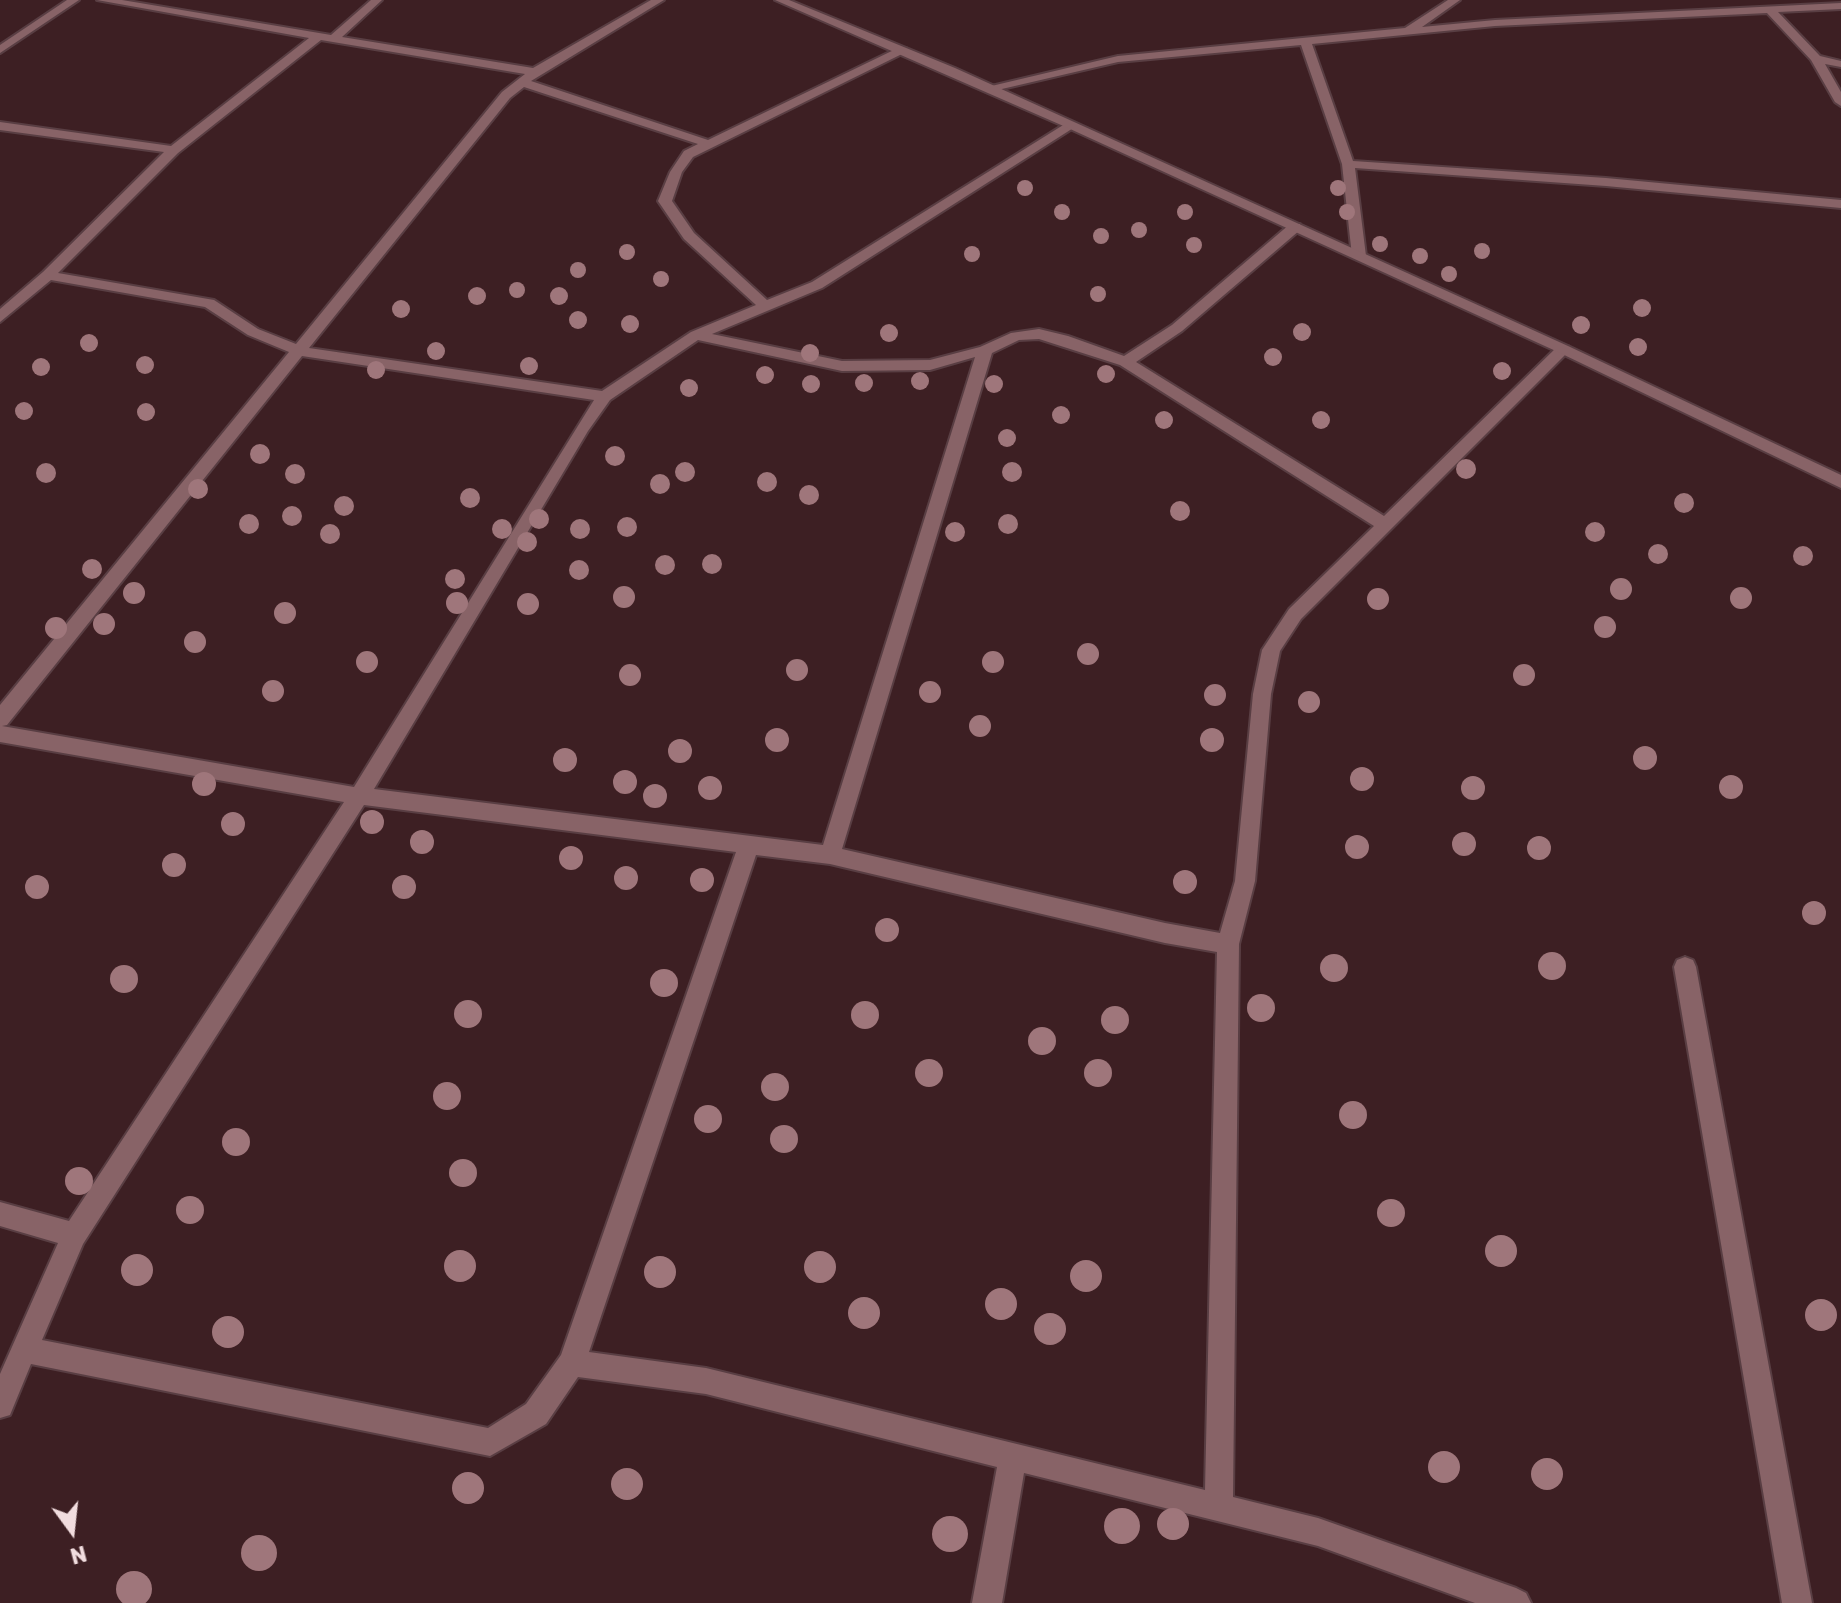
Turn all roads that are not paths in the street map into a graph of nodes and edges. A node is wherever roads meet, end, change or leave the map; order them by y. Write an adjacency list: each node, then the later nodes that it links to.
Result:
1 (74, 0): 13 (street)
2 (102, 0): 10 (street)
3 (377, 0): 11 (street)
4 (659, 0): 17 (street)
5 (780, 0): 14 (street)
6 (1455, 0): 9 (street)
7 (1841, 6): 8 (street)
8 (1770, 10): 9 (street); 15 (street)
9 (1407, 32): 12 (street)
10 (320, 35): 11 (street); 23 (street)
11 (335, 37): 17 (street)
12 (1306, 42): 18 (street); 24 (street)
13 (0, 50)
14 (902, 50): 18 (street); 22 (street)
15 (1816, 58): 16 (street); 19 (street)
16 (1841, 64)
17 (530, 77): 22 (street); 34 (street)
18 (989, 88): 20 (street)
19 (1841, 102)
20 (1072, 125): 26 (street); 29 (street)
21 (0, 126): 23 (street)
22 (709, 144): 29 (street)
23 (174, 150): 28 (street)
24 (1348, 164): 25 (street); 27 (street)
25 (1841, 204)
26 (1295, 227): 27 (street); 35 (street)
27 (1359, 256): 32 (street)
28 (48, 275): 30 (street); 34 (street)
29 (765, 306): 31 (street)
30 (0, 317)
31 (696, 335): 33 (street); 36 (street)
32 (1563, 349): 37 (street); 38 (street)
33 (985, 350): 35 (street); 43 (street)
34 (299, 351): 36 (street); 39 (street)
35 (1125, 362): 38 (street)
36 (605, 396): 41 (street)
37 (1841, 482)
38 (1385, 525): 44 (street)
39 (0, 719)
40 (0, 734): 41 (street)
41 (359, 796): 42 (street); 47 (street)
42 (750, 843): 43 (street); 49 (street)
43 (830, 855): 44 (street)
44 (1228, 944): 52 (street)
45 (1685, 967): 55 (street)
46 (0, 1214): 47 (street)
47 (74, 1235): 48 (street)
48 (26, 1350): 49 (street); 50 (street)
49 (572, 1363): 51 (street)
50 (0, 1405)
51 (1013, 1457): 52 (street); 53 (street)
52 (1219, 1507): 54 (street)
53 (987, 1603)
54 (1516, 1603)
55 (1797, 1603)

